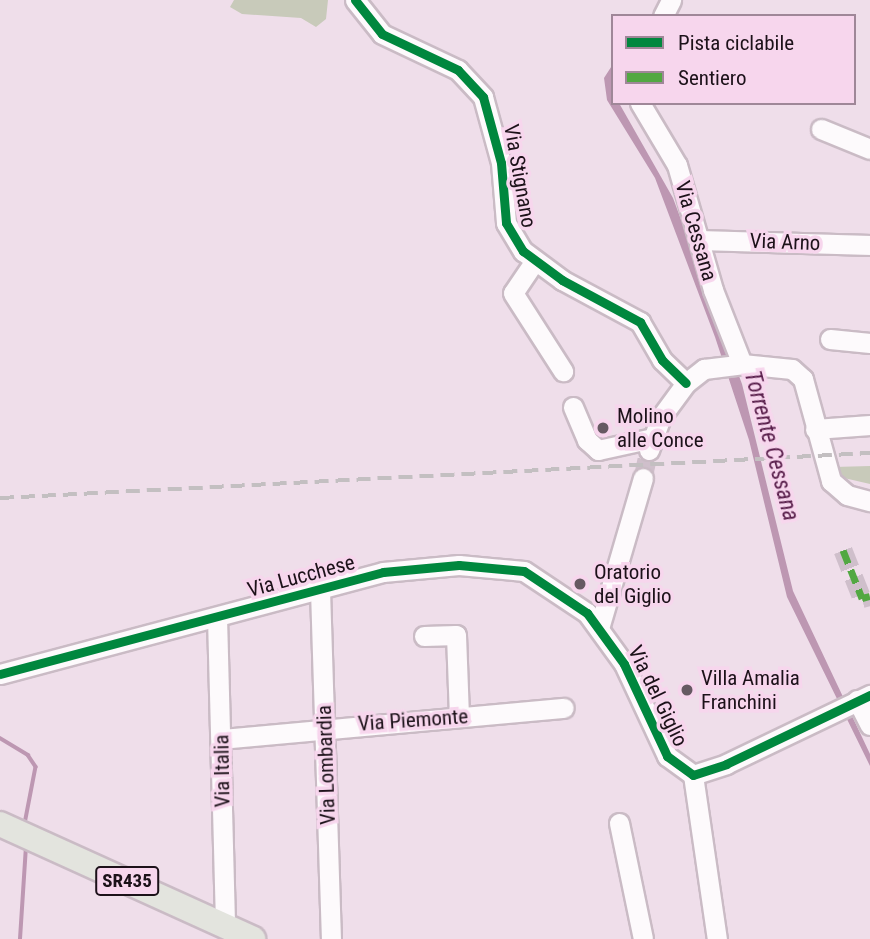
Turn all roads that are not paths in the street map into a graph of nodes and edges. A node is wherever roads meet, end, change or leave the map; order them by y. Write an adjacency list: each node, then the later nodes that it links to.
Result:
1 (355, 0): 7 (street, Via Stignano)
2 (641, 105): 5 (street, Via Cessana)
3 (821, 129): 4 (street)
4 (870, 149)
5 (700, 240): 6 (street, Via Arno); 10 (street, Via Cessana)
6 (870, 245)
7 (534, 262): 11 (street); 12 (street, Via Stignano)
8 (830, 339): 9 (street)
9 (870, 343)
10 (742, 364): 12 (street); 15 (street)
11 (563, 371)
12 (686, 383): 13 (street)
13 (573, 407)
14 (870, 425): 15 (street)
15 (815, 429): 17 (street)
16 (643, 478): 20 (street)
17 (870, 501)
18 (320, 590): 19 (street, Via Lucchese); 20 (street, Via Lucchese); 27 (street, Via Lombardia)
19 (217, 617): 22 (street, Via Lucchese); 28 (street, Via Italia)
20 (600, 625): 29 (street, Via del Giglio)
21 (424, 636): 25 (street)
22 (0, 674)
23 (863, 697): 26 (street); 29 (street)
24 (564, 708): 25 (street, Via Piemonte)
25 (459, 716): 27 (street, Via Piemonte)
26 (870, 725)
27 (326, 727): 28 (street, Via Piemonte); 34 (street, Via Lombardia)
28 (221, 739): 32 (street, Via Italia)
29 (693, 775): 36 (street)
30 (619, 823): 35 (street)
31 (0, 824): 32 (main road, SR435)
32 (225, 925): 33 (main road, SR435)
33 (253, 939)
34 (331, 939)
35 (643, 939)
36 (717, 939)

